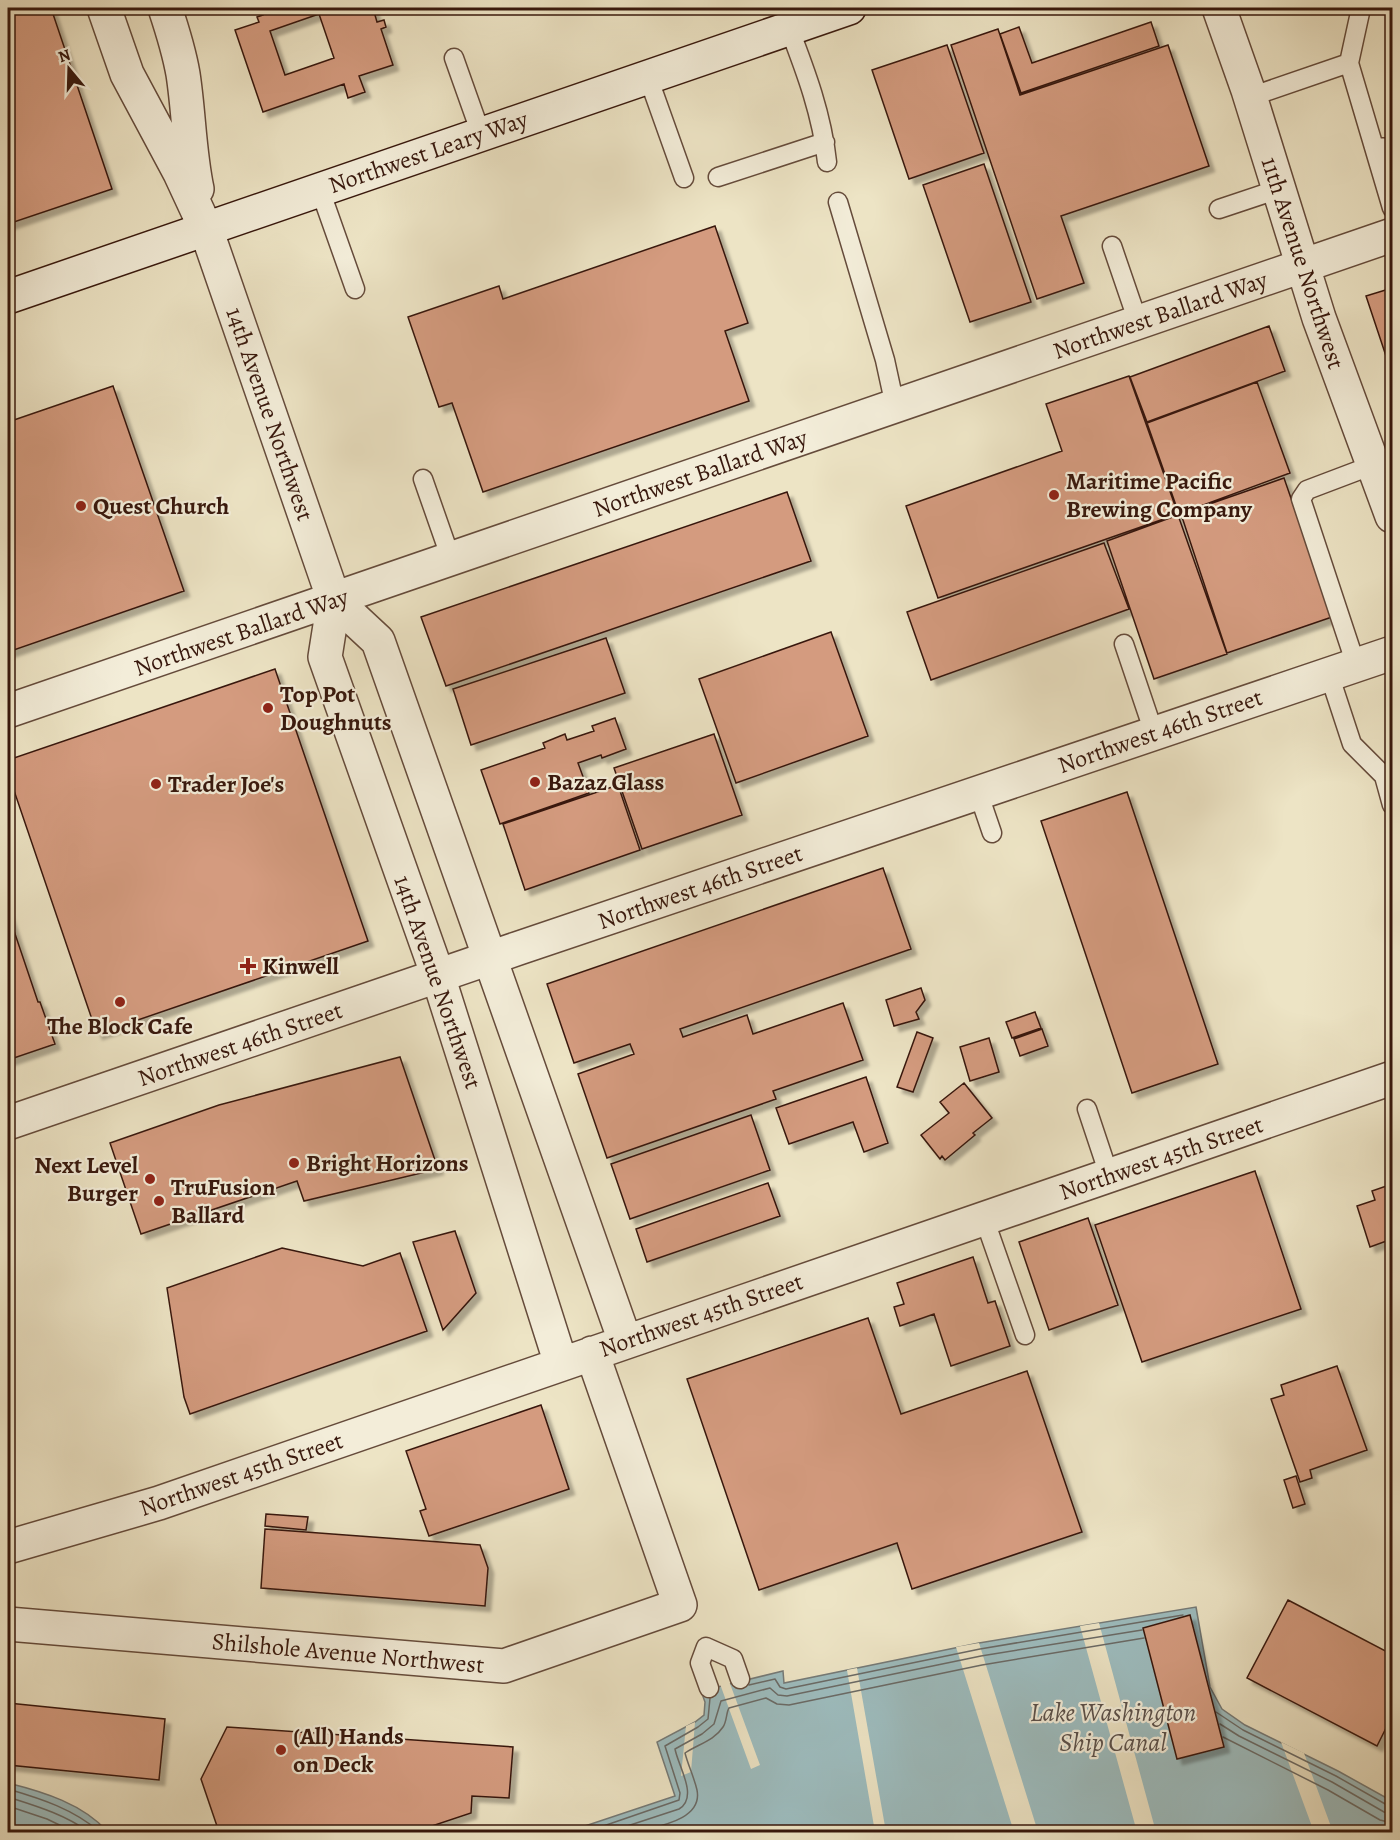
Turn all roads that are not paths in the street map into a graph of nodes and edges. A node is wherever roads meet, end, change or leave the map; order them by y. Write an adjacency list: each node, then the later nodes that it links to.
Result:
1 (104, 8): 23 (street, 14th Avenue Northwest)
2 (165, 8): 23 (street, 14th Avenue Northwest)
3 (849, 8): 6 (street, Northwest Leary Way)
4 (1219, 8): 10 (street, 11th Avenue Northwest)
5 (1361, 8): 8 (lane)
6 (789, 28): 9 (street, Northwest Leary Way); 12 (lane)
7 (454, 58): 11 (lane)
8 (1349, 63): 10 (lane); 13 (lane)
9 (648, 77): 11 (street, Northwest Leary Way); 17 (lane)
10 (1250, 97): 18 (street, 11th Avenue Northwest)
11 (481, 134): 19 (street, Northwest Leary Way)
12 (825, 142): 15 (lane); 16 (lane)
13 (1374, 147): 14 (lane); 21 (lane)
14 (1392, 148)
15 (827, 162)
16 (718, 177)
17 (684, 178)
18 (1279, 189): 22 (lane); 26 (street, 11th Avenue Northwest)
19 (320, 190): 23 (street, Northwest Leary Way); 27 (lane)
20 (838, 202): 30 (lane)
21 (1392, 208)
22 (1219, 209)
23 (206, 229): 28 (street, Northwest Leary Way); 35 (street, 14th Avenue Northwest)
24 (1392, 235): 26 (street, Northwest Ballard Way)
25 (1112, 246): 29 (lane)
26 (1301, 266): 29 (street, Northwest Ballard Way); 31 (street, 11th Avenue Northwest)
27 (355, 289)
28 (8, 297)
29 (1138, 322): 30 (street, Northwest Ballard Way)
30 (895, 406): 34 (street, Northwest Ballard Way)
31 (1373, 465): 33 (street, 11th Avenue Northwest); 38 (lane)
32 (423, 479): 34 (lane)
33 (1392, 516)
34 (451, 560): 35 (street, Northwest Ballard Way)
35 (334, 600): 39 (street, Northwest Ballard Way); 44 (street, 14th Avenue Northwest); 45 (street, 14th Avenue Northwest)
36 (1124, 644): 40 (lane)
37 (1392, 652): 38 (street, Northwest 46th Street)
38 (1342, 669): 40 (street, Northwest 46th Street); 42 (lane)
39 (8, 711)
40 (1154, 733): 41 (street, Northwest 46th Street)
41 (978, 792): 43 (lane); 44 (street, Northwest 46th Street)
42 (1392, 805)
43 (992, 833)
44 (490, 958): 45 (street, Northwest 46th Street); 52 (street, 14th Avenue Northwest)
45 (438, 976): 48 (street, Northwest 46th Street); 54 (street, 14th Avenue Northwest)
46 (1392, 1078): 49 (street, Northwest 45th Street)
47 (1087, 1109): 49 (lane)
48 (8, 1123)
49 (1109, 1175): 50 (street, Northwest 45th Street)
50 (984, 1218): 51 (lane); 52 (street, Northwest 45th Street)
51 (1025, 1335)
52 (625, 1341): 53 (street, Northwest 45th Street)
53 (592, 1353): 54 (street, Northwest 45th Street); 56 (street, Shilshole Avenue Northwest)
54 (561, 1364): 55 (street, Northwest 45th Street)
55 (8, 1547)
56 (8, 1624)
57 (740, 1678): 58 (lane)
58 (709, 1688)

